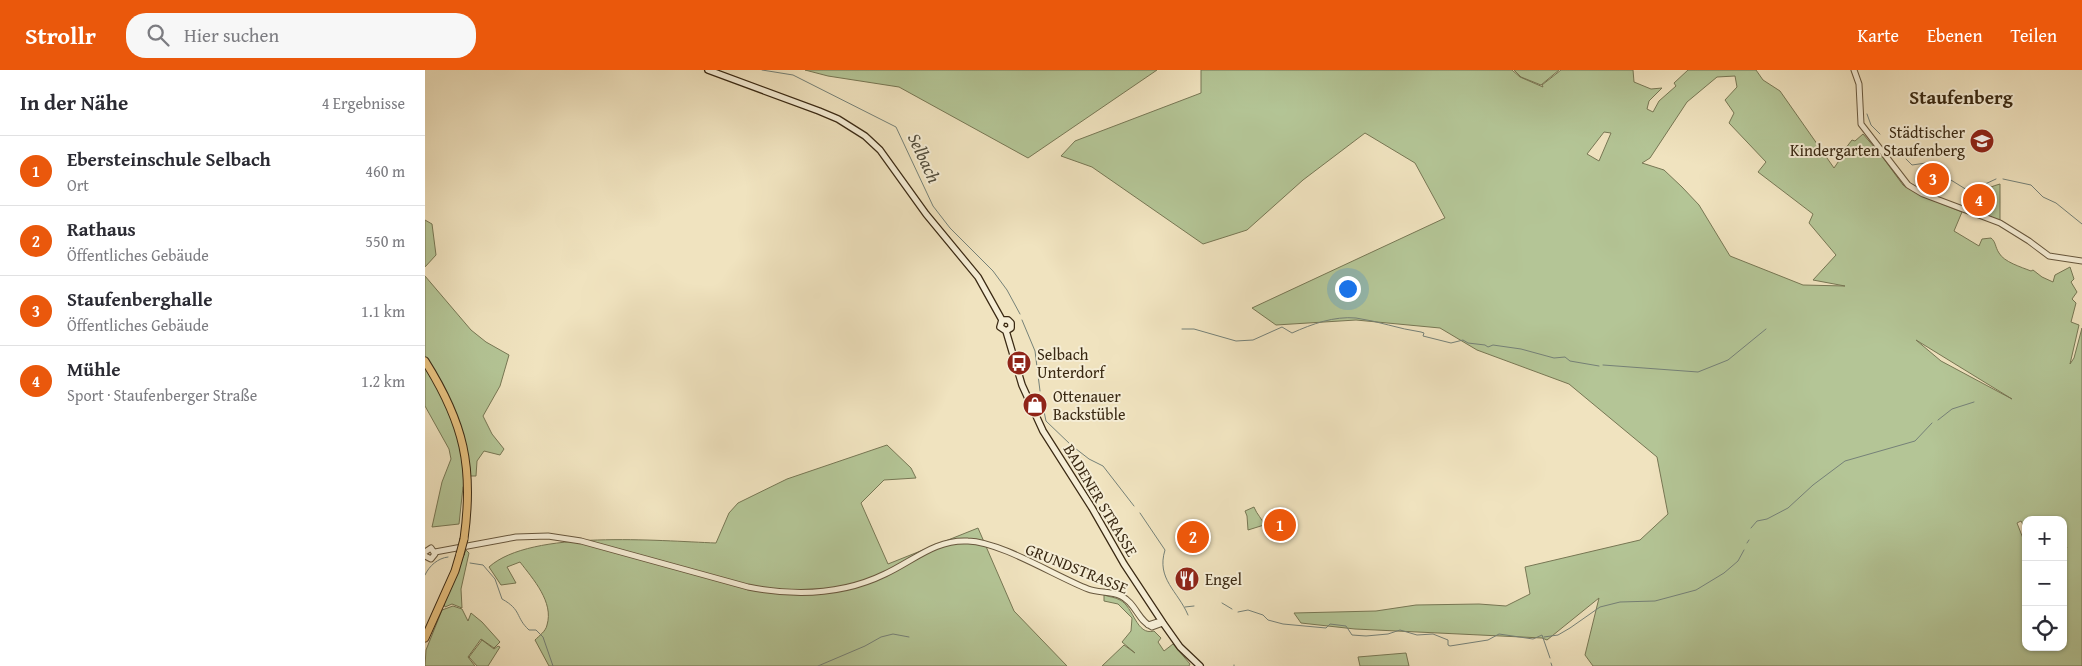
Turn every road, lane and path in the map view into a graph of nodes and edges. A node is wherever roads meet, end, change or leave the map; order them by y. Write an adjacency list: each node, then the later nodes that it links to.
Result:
1 (708, 70): 8 (main road, BADENER STRASSE)
2 (1854, 70): 3 (street)
3 (2082, 261)
4 (425, 361): 9 (main road, bridge)
5 (425, 552): 6 (street)
6 (435, 552): 7 (street); 8 (street, GRUNDSTRASSE)
7 (425, 556)
8 (1163, 623): 10 (main road, BADENER STRASSE)
9 (425, 638)
10 (1200, 666)

